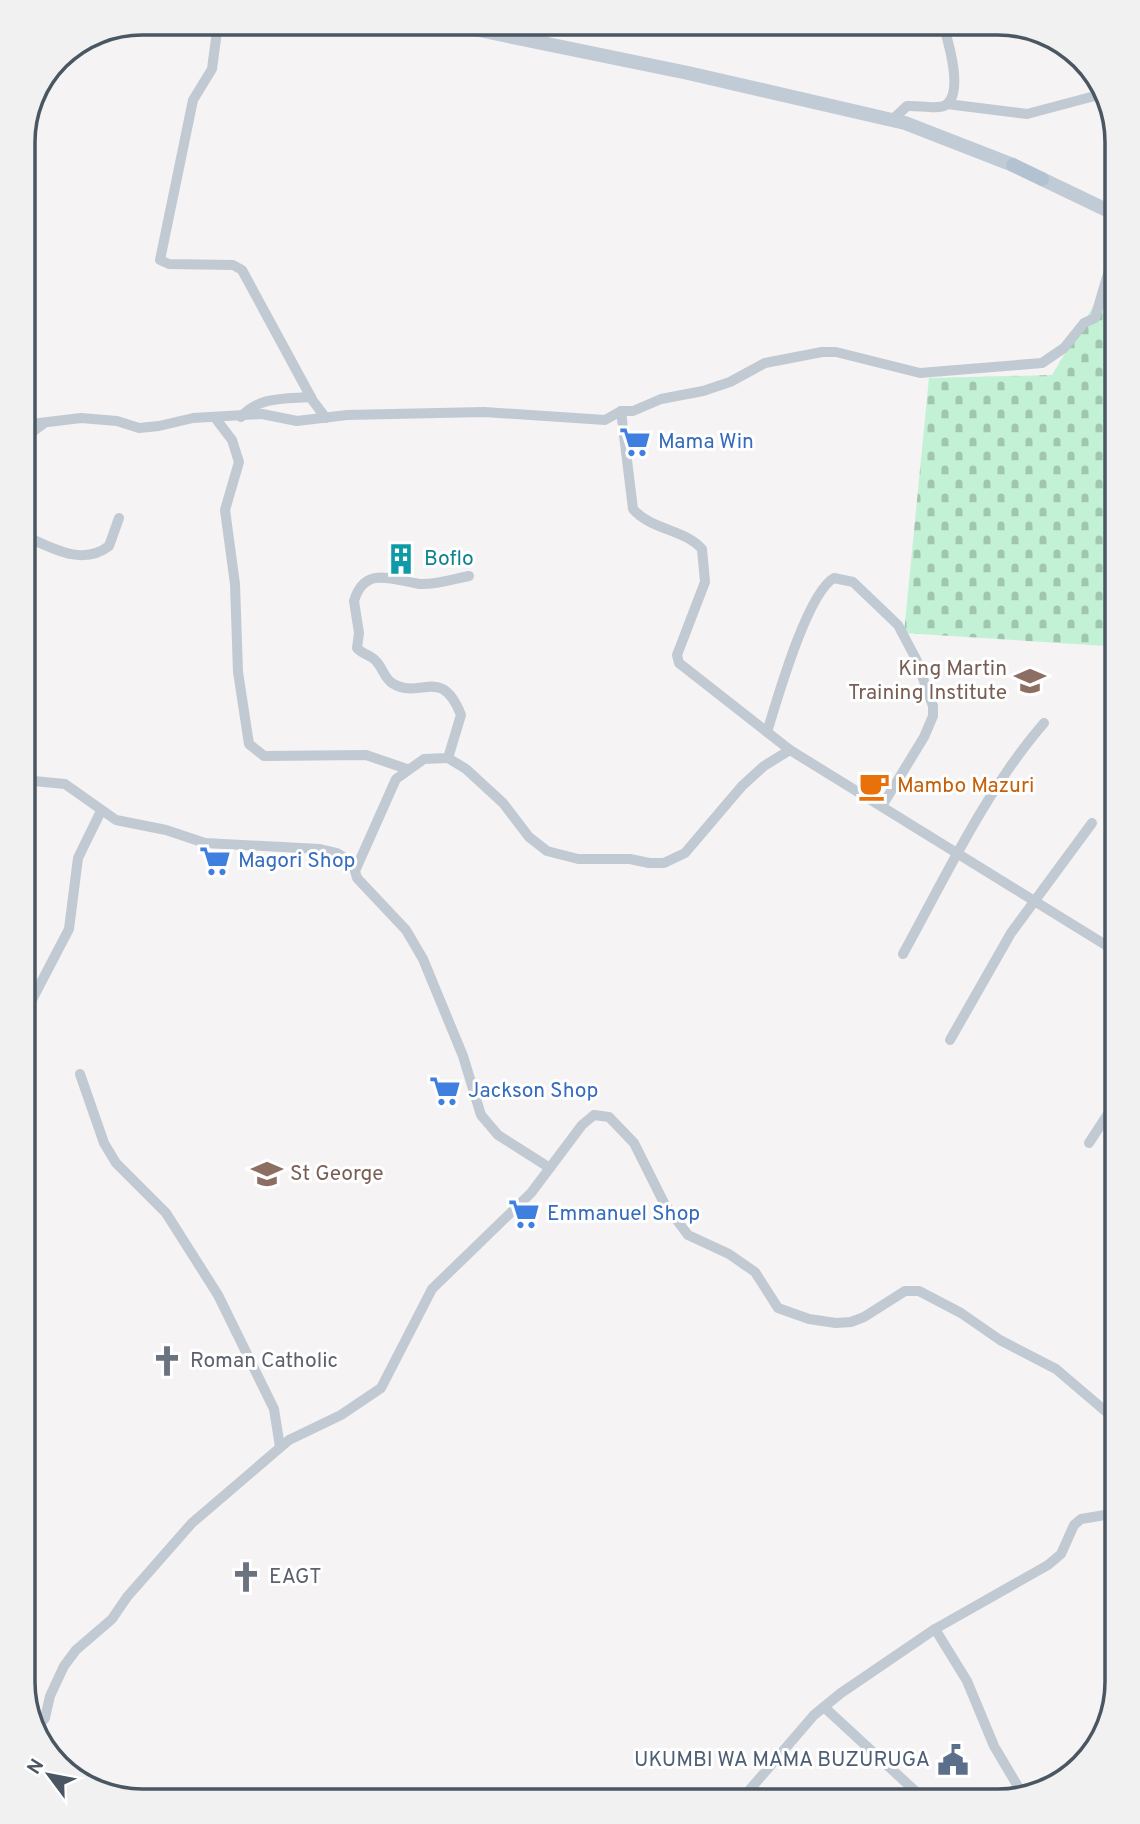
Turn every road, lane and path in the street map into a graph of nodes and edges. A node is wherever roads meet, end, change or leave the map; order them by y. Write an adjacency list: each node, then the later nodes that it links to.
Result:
1 (216, 35): 9 (street)
2 (503, 35): 6 (main road)
3 (946, 35): 5 (street)
4 (1094, 96): 5 (street)
5 (947, 104): 6 (street)
6 (891, 121): 7 (main road)
7 (1105, 209)
8 (1105, 284): 10 (street)
9 (311, 397): 11 (street); 12 (street)
10 (621, 411): 12 (street); 21 (street)
11 (241, 416): 12 (street); 13 (street)
12 (326, 418)
13 (216, 419): 14 (street); 24 (street)
14 (47, 422): 15 (street); 16 (street)
15 (35, 424)
16 (35, 430)
17 (119, 518): 18 (street)
18 (35, 540)
19 (469, 576): 23 (street)
20 (1045, 723): 29 (street)
21 (767, 732): 22 (street); 26 (street)
22 (790, 750): 23 (street); 26 (street)
23 (448, 758): 24 (street)
24 (407, 769): 30 (street)
25 (35, 781): 27 (street)
26 (882, 806): 29 (street)
27 (101, 811): 30 (street); 34 (street)
28 (1092, 823): 31 (street)
29 (957, 855): 31 (street); 33 (street)
30 (357, 865): 39 (street)
31 (1036, 900): 32 (street); 35 (street)
32 (1105, 944)
33 (904, 954)
34 (35, 994)
35 (950, 1040)
36 (80, 1074): 41 (street)
37 (1105, 1118): 38 (street)
38 (1089, 1143)
39 (550, 1168): 40 (street); 41 (street)
40 (1105, 1411)
41 (280, 1447): 45 (street)
42 (1105, 1515): 43 (street)
43 (935, 1629): 44 (street); 46 (street)
44 (824, 1707): 47 (street); 48 (street)
45 (43, 1720)
46 (1018, 1787)
47 (751, 1789)
48 (912, 1789)

